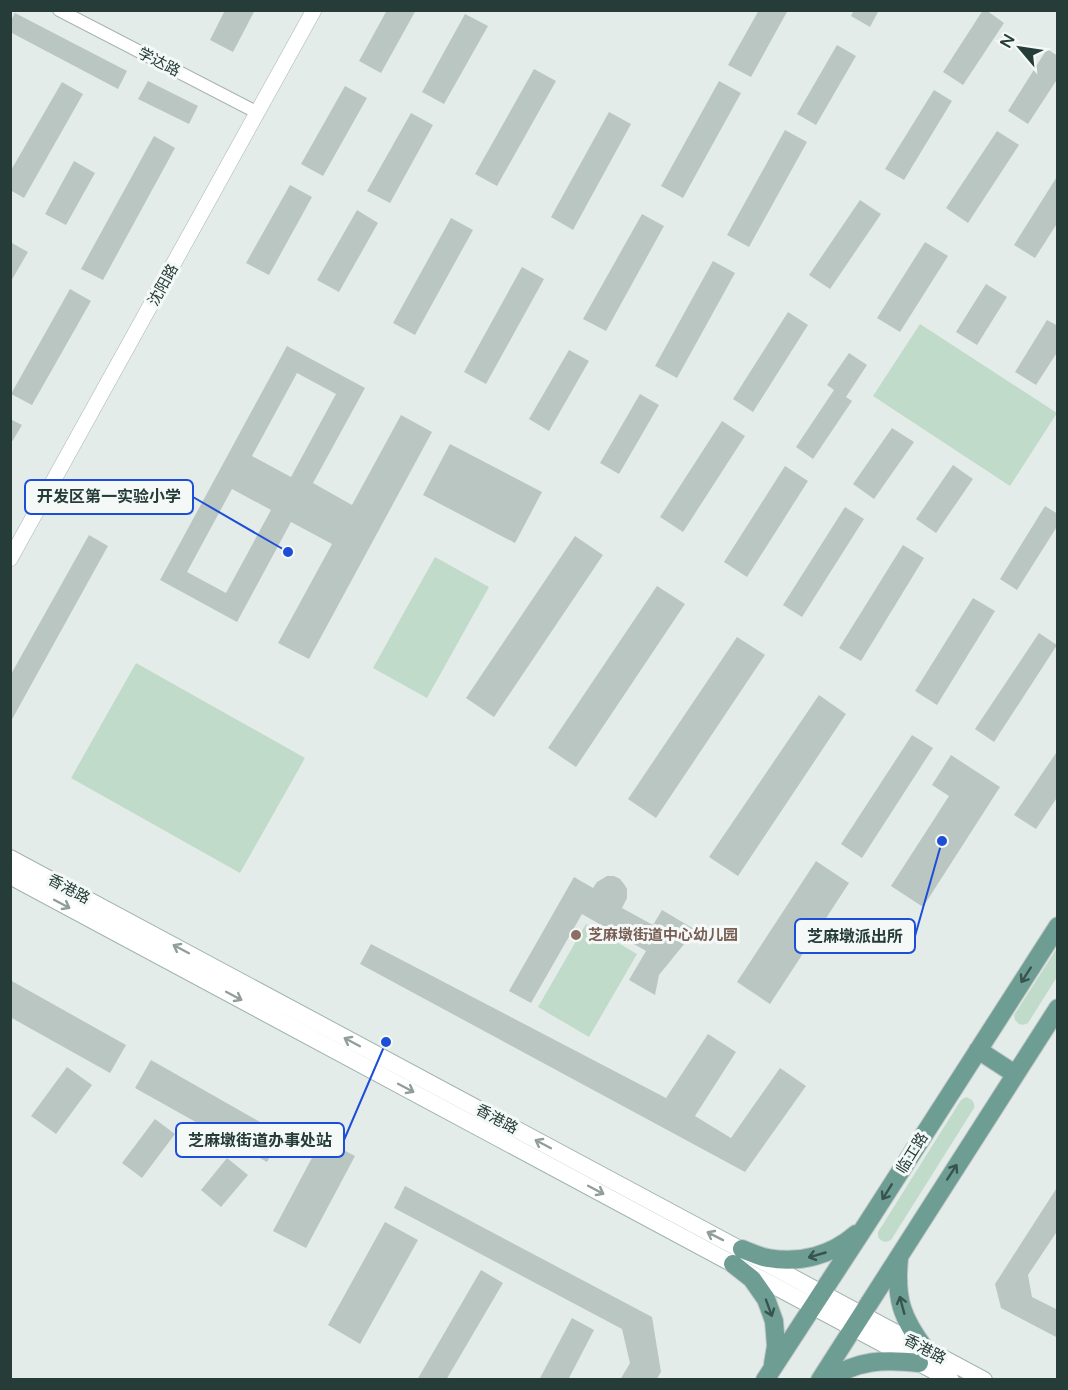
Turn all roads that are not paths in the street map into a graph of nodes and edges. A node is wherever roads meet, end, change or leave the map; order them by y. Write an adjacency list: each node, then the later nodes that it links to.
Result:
1 (59, 10): 3 (street, 学达路)
2 (314, 10): 3 (street, 沈阳路)
3 (258, 113): 4 (street, 沈阳路)
4 (10, 559)
5 (10, 858): 13 (main road, 香港路, one-way to 5)
6 (10, 876): 13 (main road, 香港路, one-way to 13)
7 (1058, 926): 9 (main road, 临工路, one-way to 9)
8 (1058, 1008): 10 (main road)
9 (978, 1050): 10 (main road); 11 (main road, 临工路, one-way to 11)
10 (1015, 1074): 12 (main road, one-way to 10)
11 (866, 1225): 13 (main road, one-way to 13); 14 (main road, 临工路)
12 (900, 1254): 15 (main road); 16 (main road, one-way to 12)
13 (737, 1257): 14 (main road, 香港路); 17 (main road, one-way to 17)
14 (817, 1300): 15 (main road, 香港路); 17 (main road, 临工路)
15 (857, 1321): 16 (main road, 香港路); 18 (main road)
16 (922, 1356): 19 (main road); 20 (main road, 香港路); 21 (main road, 香港路)
17 (769, 1375)
18 (820, 1380)
19 (827, 1380)
20 (951, 1380)
21 (984, 1380)

